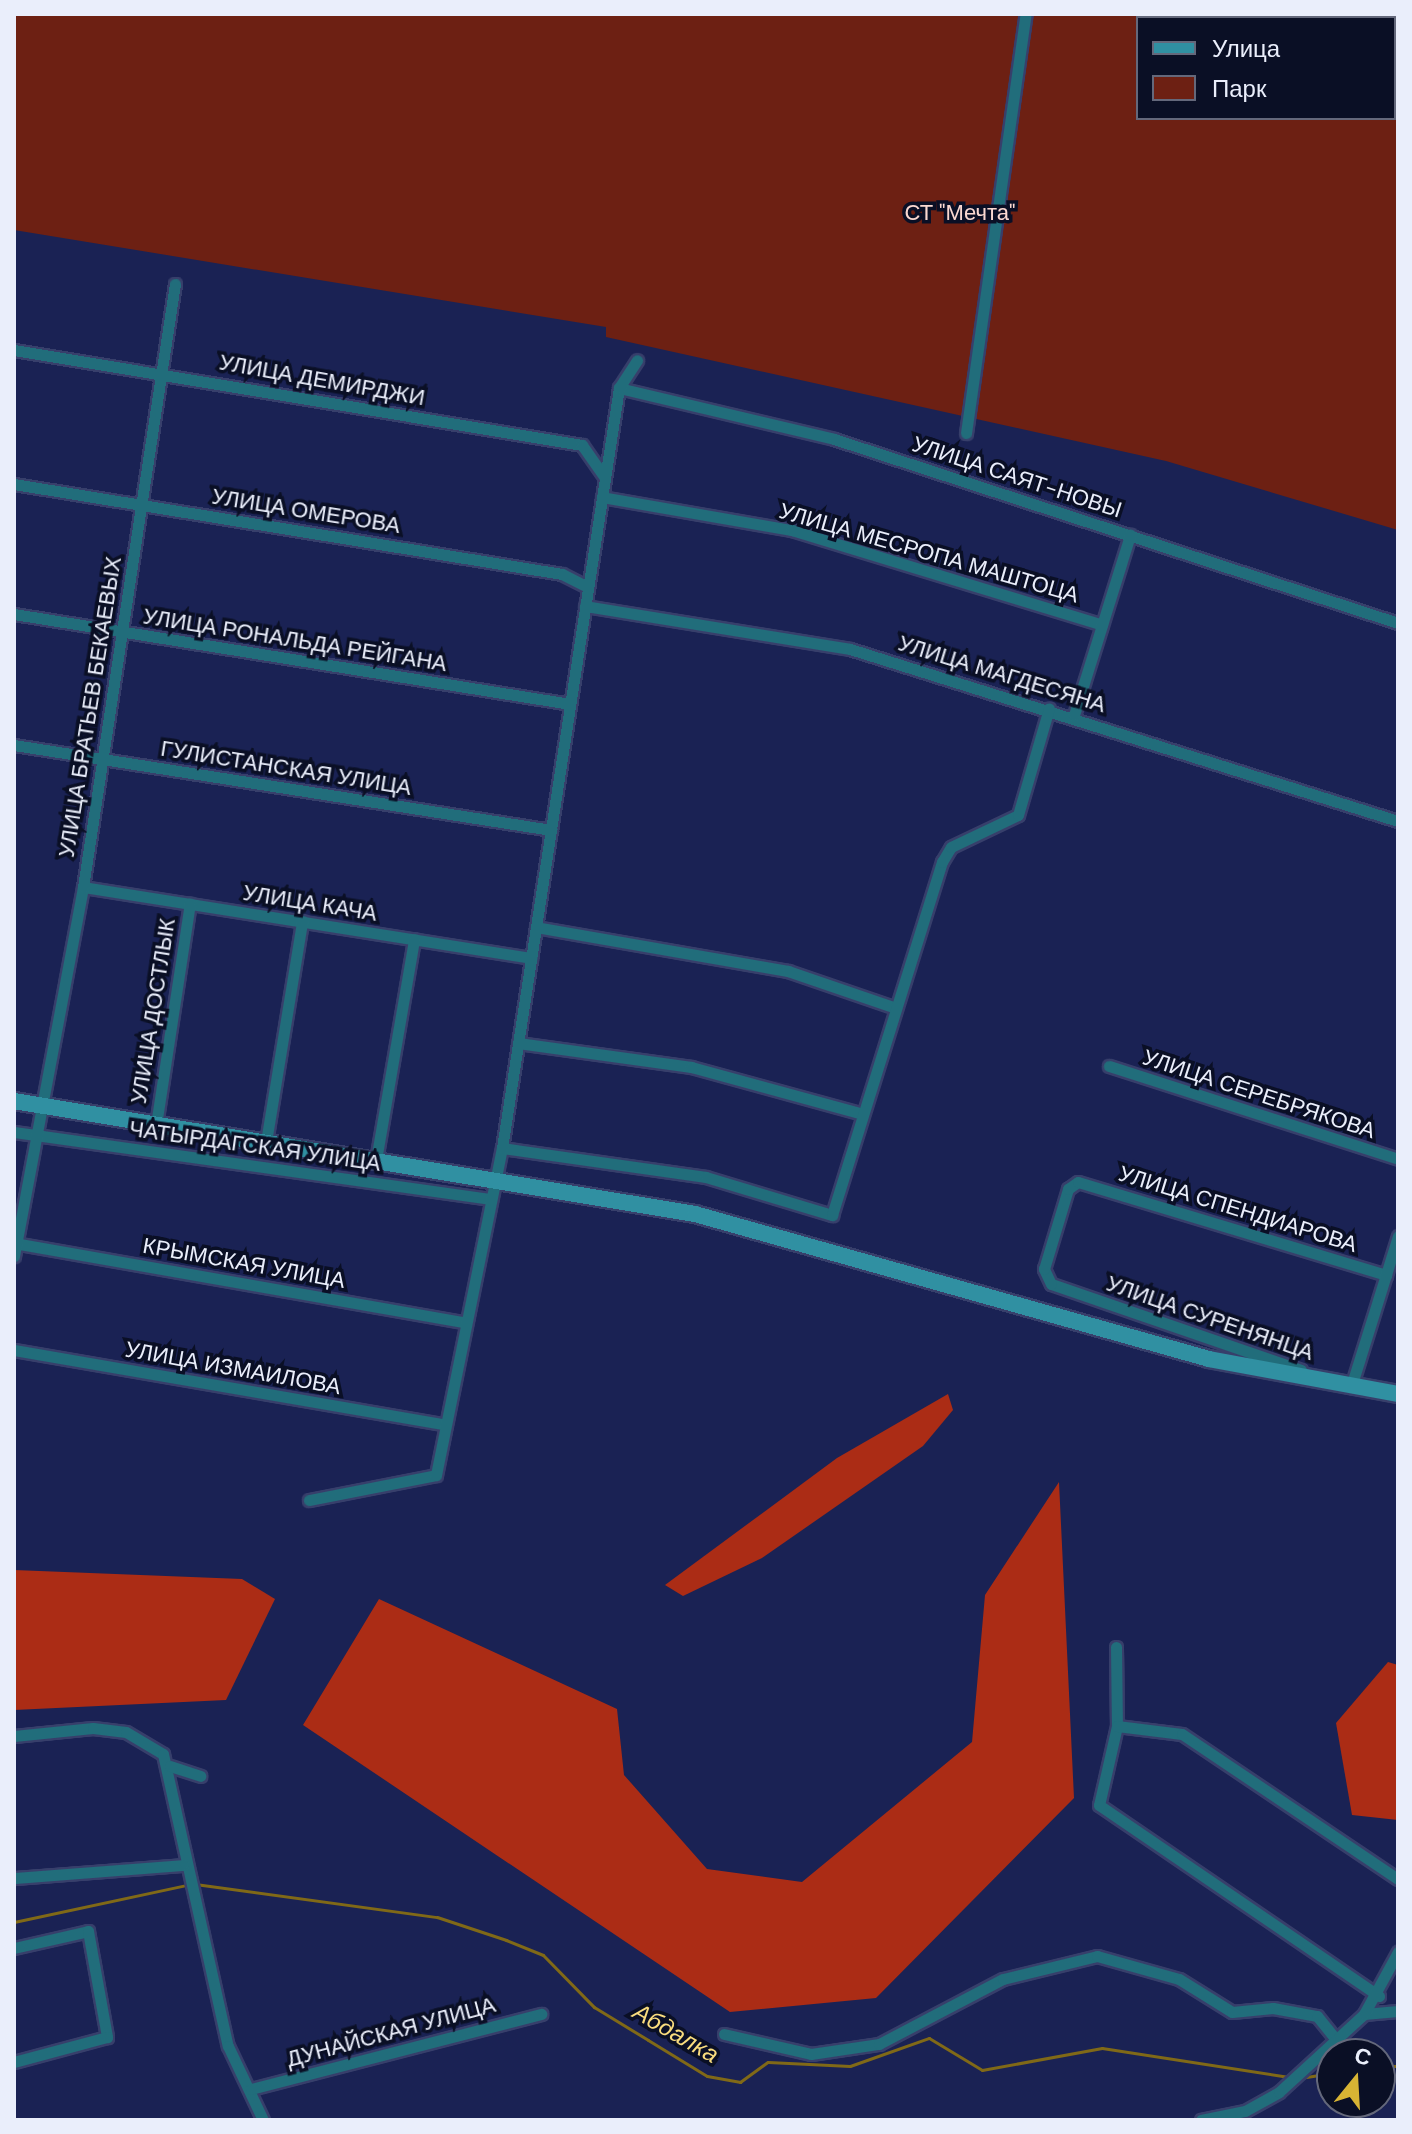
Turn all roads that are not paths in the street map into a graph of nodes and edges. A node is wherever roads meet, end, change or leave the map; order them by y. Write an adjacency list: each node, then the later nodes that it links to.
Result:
1 (1026, 14): 7 (street)
2 (175, 284): 5 (street, УЛИЦА БРАТЬЕВ БЕКАЕВЫХ)
3 (14, 350): 5 (street, УЛИЦА ДЕМИРДЖИ)
4 (637, 360): 6 (street)
5 (163, 373): 8 (street, УЛИЦА ДЕМИРДЖИ); 11 (street, УЛИЦА БРАТЬЕВ БЕКАЕВЫХ)
6 (619, 388): 8 (street); 12 (street, УЛИЦА САЯТ-НОВЫ)
7 (966, 433)
8 (605, 478): 10 (street)
9 (14, 484): 11 (street, УЛИЦА ОМЕРОВА)
10 (602, 497): 13 (street); 17 (street, УЛИЦА МЕСРОПА МАШТОЦА)
11 (142, 504): 13 (street, УЛИЦА ОМЕРОВА); 18 (street, УЛИЦА БРАТЬЕВ БЕКАЕВЫХ)
12 (1130, 535): 16 (street, УЛИЦА САЯТ-НОВЫ); 17 (street)
13 (588, 587): 14 (street)
14 (585, 606): 19 (street); 20 (street, УЛИЦА МАГДЕСЯНА)
15 (14, 614): 18 (street, УЛИЦА РОНАЛЬДА РЕЙГАНА)
16 (1398, 623)
17 (1102, 625): 21 (street)
18 (121, 631): 19 (street, УЛИЦА РОНАЛЬДА РЕЙГАНА); 23 (street, УЛИЦА БРАТЬЕВ БЕКАЕВЫХ)
19 (570, 704): 25 (street)
20 (1049, 708): 21 (street, УЛИЦА МАГДЕСЯНА); 32 (street)
21 (1074, 715): 24 (street, УЛИЦА МАГДЕСЯНА)
22 (14, 745): 23 (street, ГУЛИСТАНСКАЯ УЛИЦА)
23 (102, 759): 25 (street, ГУЛИСТАНСКАЯ УЛИЦА); 26 (street, УЛИЦА БРАТЬЕВ БЕКАЕВЫХ)
24 (1398, 821)
25 (551, 830): 29 (street)
26 (83, 887): 27 (street, УЛИЦА КАЧА); 36 (street, УЛИЦА БРАТЬЕВ БЕКАЕВЫХ)
27 (190, 904): 28 (street, УЛИЦА КАЧА); 38 (street, УЛИЦА ДОСТЛЫК)
28 (302, 921): 30 (street, УЛИЦА КАЧА); 41 (street)
29 (536, 927): 31 (street); 32 (street)
30 (414, 939): 31 (street, УЛИЦА КАЧА); 44 (street)
31 (531, 958): 33 (street)
32 (896, 1008): 37 (street)
33 (518, 1043): 37 (street); 42 (street)
34 (1109, 1066): 43 (street, УЛИЦА СЕРЕБРЯКОВА)
35 (14, 1101): 36 (main road)
36 (43, 1106): 38 (main road); 40 (street, УЛИЦА БРАТЬЕВ БЕКАЕВЫХ)
37 (863, 1114): 42 (street)
38 (156, 1125): 41 (main road)
39 (14, 1132): 40 (street, ЧАТЫРДАГСКАЯ УЛИЦА)
40 (38, 1136): 46 (street, ЧАТЫРДАГСКАЯ УЛИЦА); 48 (street, УЛИЦА БРАТЬЕВ БЕКАЕВЫХ)
41 (266, 1142): 44 (main road)
42 (502, 1148): 45 (street)
43 (1398, 1159)
44 (376, 1160): 45 (main road)
45 (495, 1180): 46 (street); 53 (main road)
46 (491, 1199): 51 (street)
47 (1398, 1236): 49 (street)
48 (15, 1247): 51 (street, КРЫМСКАЯ УЛИЦА)
49 (1386, 1275): 50 (street, УЛИЦА СПЕНДИАРОВА); 53 (street)
50 (1051, 1284): 53 (street, УЛИЦА СУРЕНЯНЦА)
51 (466, 1323): 55 (street)
52 (14, 1350): 55 (street, УЛИЦА ИЗМАИЛОВА)
53 (1356, 1389): 54 (main road)
54 (1398, 1394)
55 (446, 1425): 56 (street)
56 (309, 1500)
57 (1116, 1647): 58 (street)
58 (1117, 1726): 64 (street); 67 (street)
59 (14, 1736): 60 (street)
60 (170, 1766): 61 (street); 62 (street)
61 (200, 1776)
62 (183, 1868): 63 (street); 74 (street)
63 (14, 1878)
64 (1398, 1879)
65 (14, 1948): 73 (street)
66 (1398, 1952): 67 (street)
67 (1379, 1996): 70 (street)
68 (1398, 2011): 70 (street)
69 (541, 2014): 74 (street, ДУНАЙСКАЯ УЛИЦА)
70 (1364, 2014): 72 (street)
71 (724, 2034): 72 (street)
72 (1334, 2037): 76 (street)
73 (14, 2062)
74 (251, 2089): 75 (street)
75 (261, 2120)
76 (1201, 2120)

